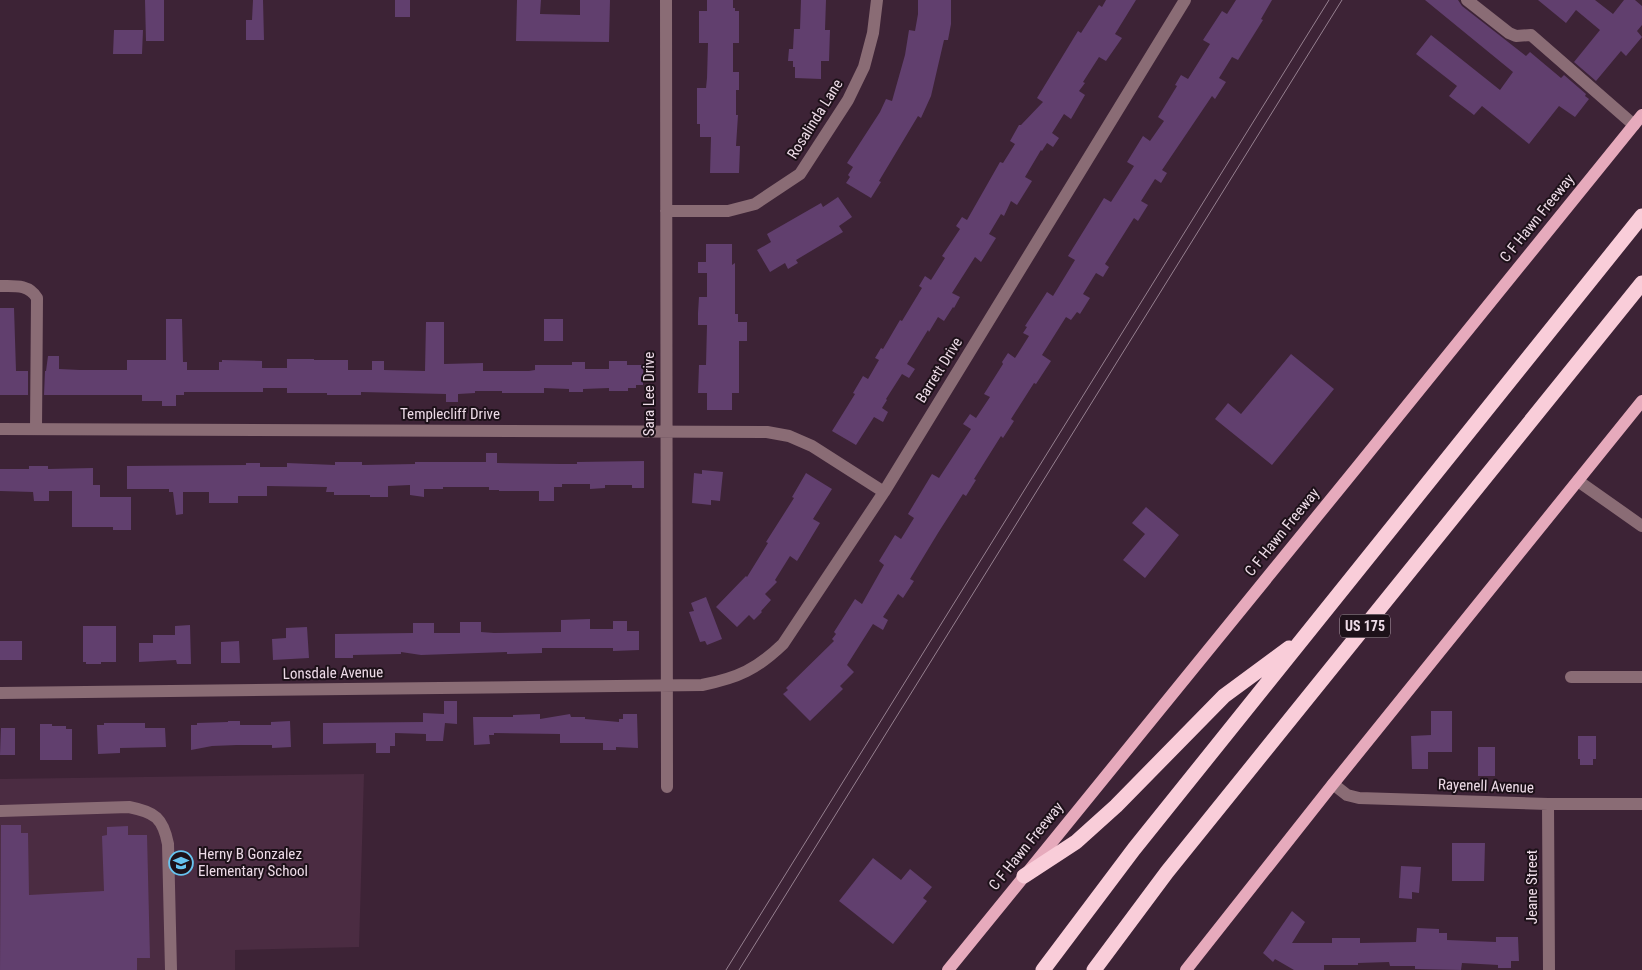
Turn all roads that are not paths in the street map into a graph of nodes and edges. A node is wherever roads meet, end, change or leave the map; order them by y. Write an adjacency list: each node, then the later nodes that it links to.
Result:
1 (666, 0): 6 (street, Sara Lee Drive)
2 (878, 0): 6 (street, Rosalinda Lane)
3 (1185, 0): 15 (street, Barrett Drive)
4 (1467, 0): 5 (street)
5 (1638, 120): 27 (main road, C F Hawn Freeway)
6 (666, 211): 13 (street, Sara Lee Drive)
7 (1642, 216): 17 (highway, US 175)
8 (1642, 284): 31 (highway, US 175)
9 (0, 286): 12 (street)
10 (1642, 401): 14 (main road)
11 (0, 429): 12 (street, Templecliff Drive)
12 (36, 429): 13 (street, Templecliff Drive)
13 (666, 431): 15 (street, Templecliff Drive); 20 (street, Sara Lee Drive)
14 (1578, 481): 16 (street); 22 (main road)
15 (884, 492): 20 (street, Barrett Drive)
16 (1642, 526)
17 (1307, 635): 27 (highway); 30 (highway, US 175)
18 (1571, 677): 19 (street)
19 (1642, 677)
20 (666, 685): 21 (street, Lonsdale Avenue); 23 (street, Sara Lee Drive)
21 (0, 693)
22 (1333, 784): 24 (street, Rayenell Avenue); 32 (main road)
23 (666, 787)
24 (1548, 804): 25 (street, Rayenell Avenue); 33 (street, Jeane Street)
25 (1642, 804)
26 (0, 811): 28 (street)
27 (1024, 876): 29 (main road, C F Hawn Freeway)
28 (171, 970)
29 (948, 970)
30 (1044, 970)
31 (1094, 970)
32 (1186, 970)
33 (1548, 970)

